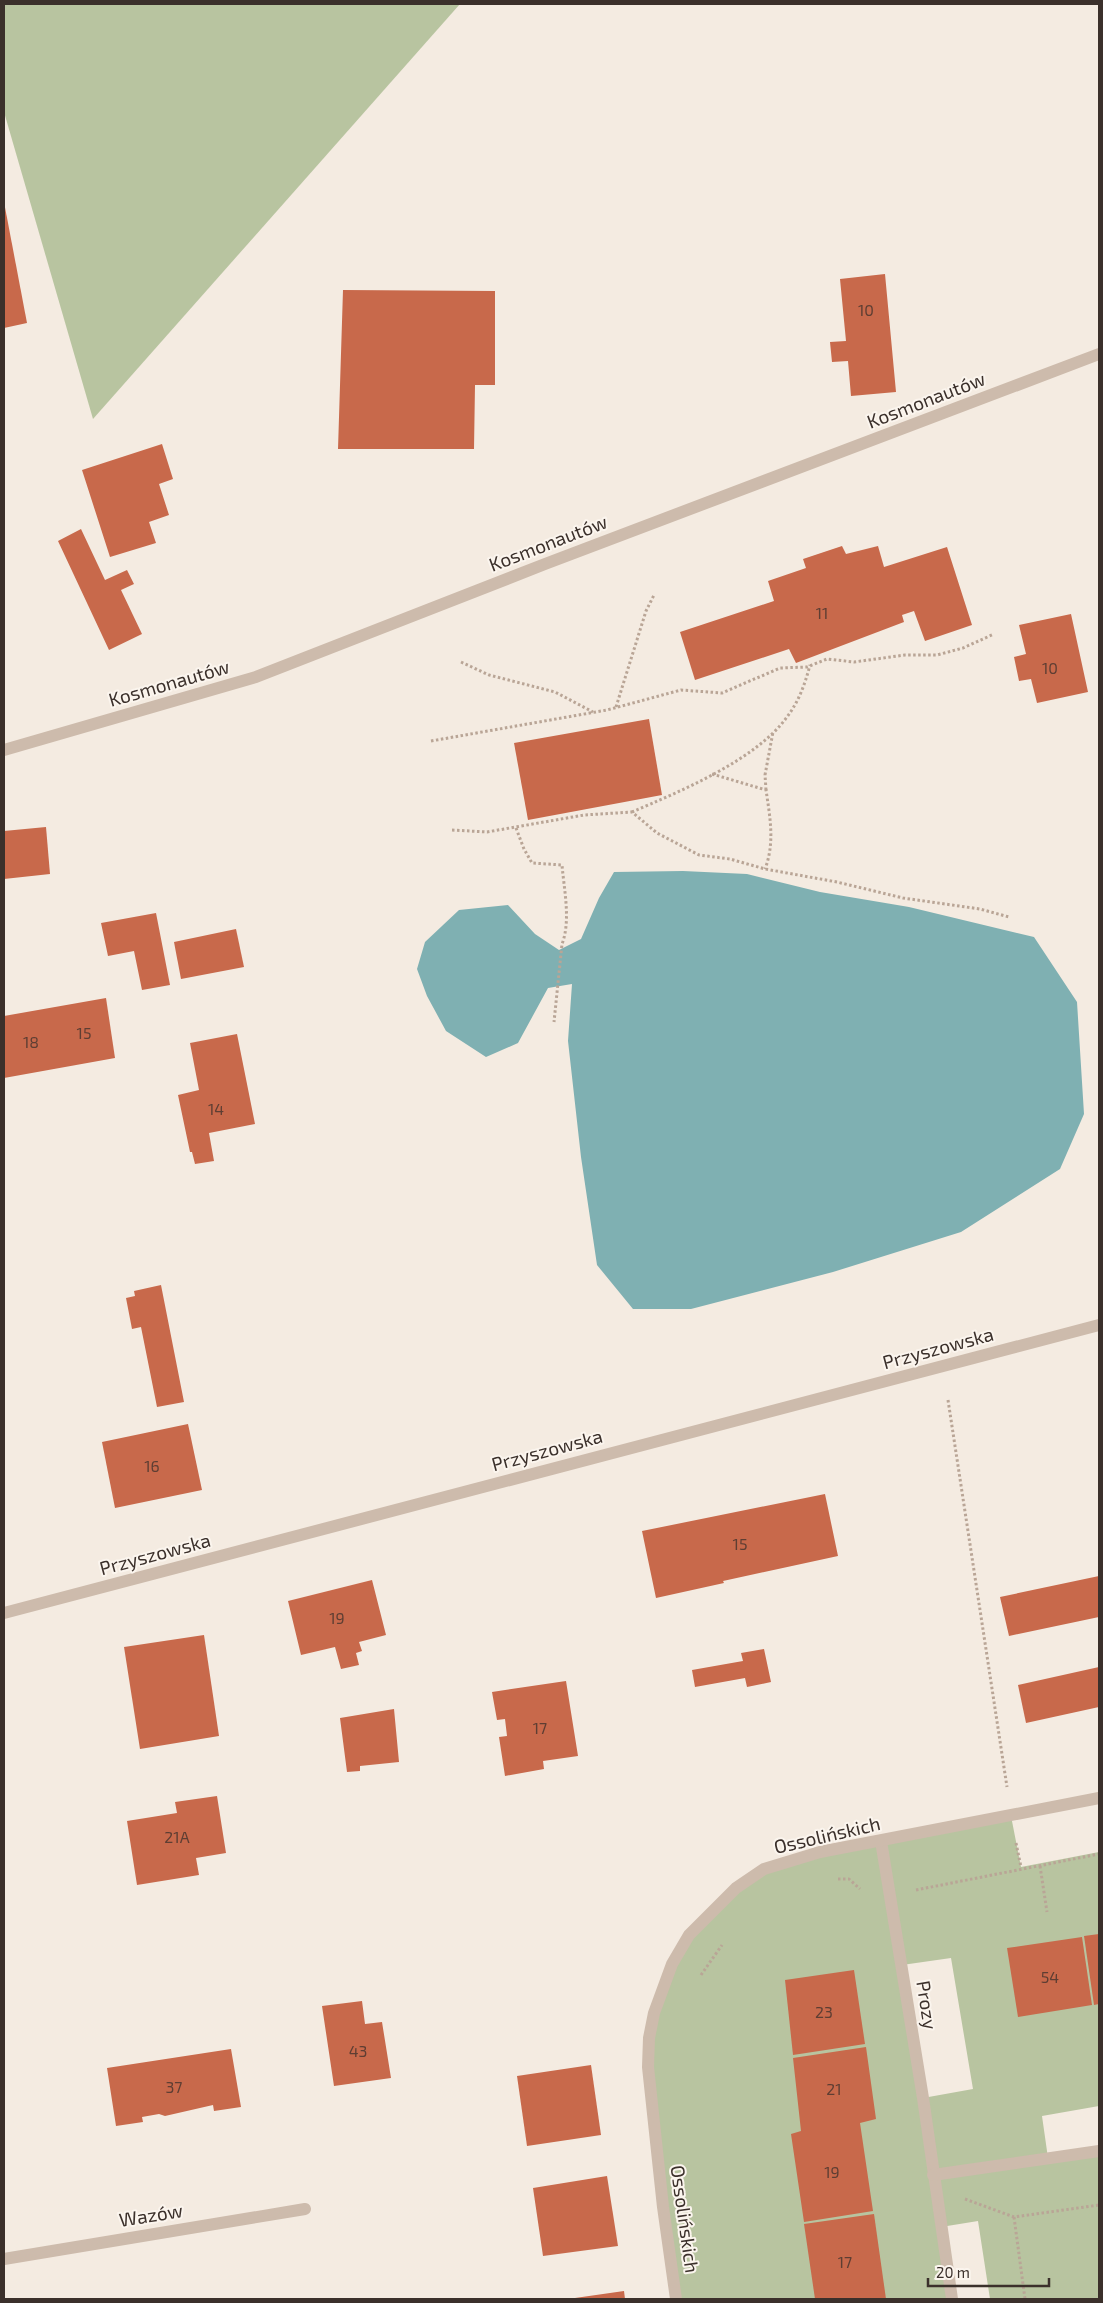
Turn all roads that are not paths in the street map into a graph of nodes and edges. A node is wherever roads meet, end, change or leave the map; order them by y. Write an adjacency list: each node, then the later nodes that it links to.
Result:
1 (1099, 354): 2 (street, Kosmonautów)
2 (4, 750)
3 (1099, 1325): 4 (street, Przyszowska)
4 (4, 1613)
5 (1099, 1798): 6 (street, Ossolińskich)
6 (881, 1841): 8 (street, Prozy); 11 (street, Ossolińskich)
7 (1099, 2151): 8 (street)
8 (933, 2175): 12 (street, Prozy)
9 (305, 2209): 10 (street, Wazów)
10 (4, 2259)
11 (676, 2299)
12 (952, 2299)

